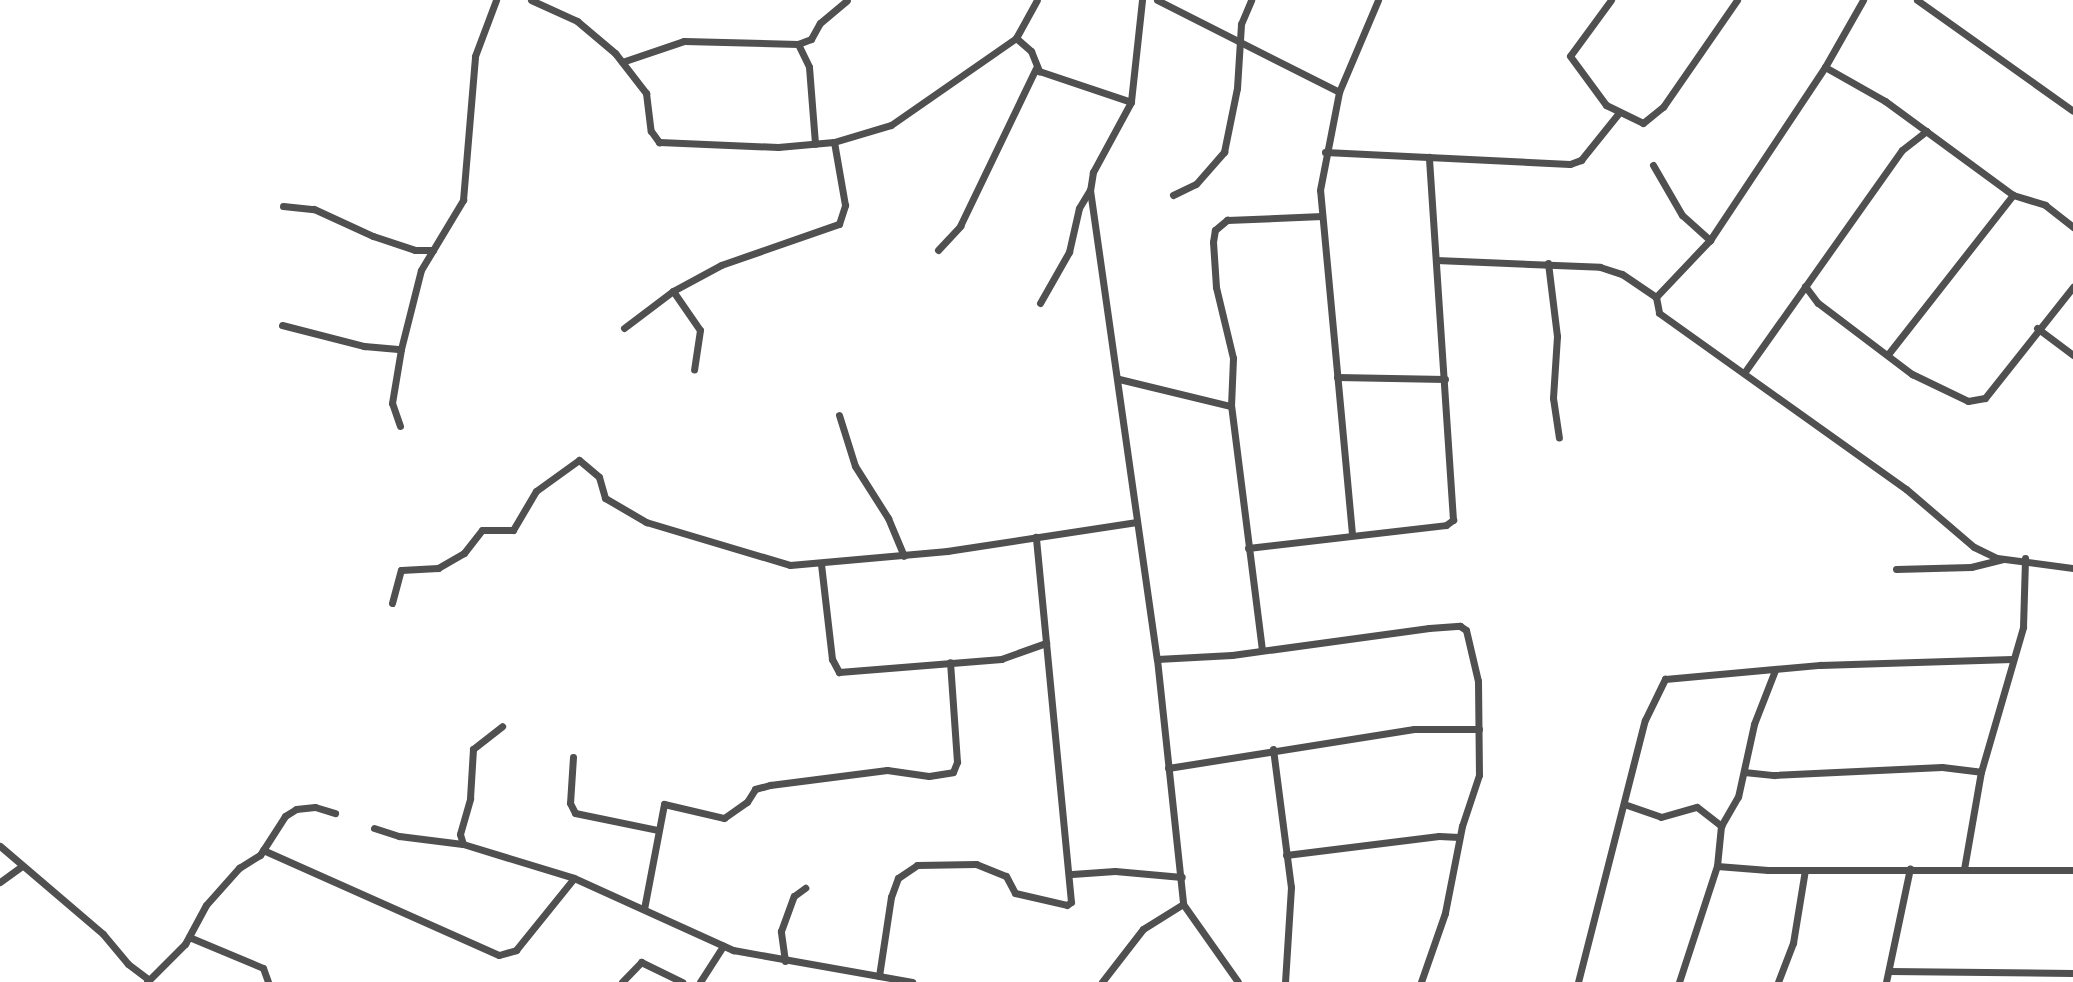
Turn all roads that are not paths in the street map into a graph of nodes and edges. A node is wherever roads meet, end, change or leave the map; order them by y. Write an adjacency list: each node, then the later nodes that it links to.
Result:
1 (496, 0): 37 (street)
2 (531, 0): 16 (street)
3 (847, 0): 15 (street)
4 (1037, 0): 13 (street)
5 (1142, 0): 20 (street)
6 (1157, 0): 14 (street)
7 (1251, 0): 14 (street)
8 (1378, 0): 19 (street)
9 (1611, 0): 22 (street)
10 (1737, 0): 22 (street)
11 (1864, 0): 17 (street)
12 (1917, 0): 21 (street)
13 (1016, 38): 18 (street); 24 (street)
14 (1242, 42): 19 (street); 30 (street)
15 (798, 44): 16 (street); 25 (street)
16 (622, 62): 25 (street)
17 (1825, 67): 23 (street); 35 (street)
18 (1036, 68): 20 (street); 38 (street)
19 (1339, 92): 26 (street)
20 (1131, 102): 29 (street)
21 (2073, 111)
22 (1618, 114): 27 (street)
23 (1926, 131): 31 (street); 42 (street)
24 (834, 142): 25 (street); 44 (street)
25 (815, 144)
26 (1325, 152): 27 (street); 33 (street)
27 (1429, 157): 39 (street)
28 (1653, 165): 35 (street)
29 (1090, 190): 48 (street); 58 (street)
30 (1173, 195)
31 (2013, 195): 34 (street); 53 (street)
32 (283, 206): 36 (street)
33 (1322, 216): 57 (street); 60 (street)
34 (2073, 227)
35 (1710, 240): 45 (street)
36 (415, 250): 37 (street); 41 (street)
37 (433, 250): 41 (street)
38 (938, 250)
39 (1436, 260): 40 (street); 59 (street)
40 (1548, 263): 45 (street); 63 (street)
41 (421, 270): 52 (street)
42 (1805, 286): 46 (street); 47 (street)
43 (2073, 287): 51 (street)
44 (673, 291): 50 (street); 55 (street)
45 (1656, 296): 56 (street)
46 (1799, 296): 47 (street); 56 (street)
47 (1811, 297): 53 (street)
48 (1040, 303)
49 (282, 325): 52 (street)
50 (624, 328)
51 (2037, 328): 53 (street); 54 (street)
52 (401, 349): 62 (street)
53 (1889, 353)
54 (2073, 355)
55 (694, 370)
56 (1744, 373): 70 (street)
57 (1337, 377): 59 (street); 65 (street)
58 (1119, 379): 60 (street); 64 (street)
59 (1445, 379): 65 (street)
60 (1231, 406): 67 (street)
61 (839, 415): 68 (street)
62 (400, 426)
63 (1559, 438)
64 (1137, 522): 66 (street); 77 (street)
65 (1352, 534): 67 (street)
66 (1035, 537): 68 (street); 75 (street)
67 (1248, 548): 76 (street)
68 (904, 556): 71 (street)
69 (2025, 558): 70 (street); 72 (street); 78 (street)
70 (2003, 559): 73 (street)
71 (821, 564): 74 (street); 79 (street)
72 (2073, 568)
73 (1896, 569)
74 (391, 603)
75 (1046, 643): 79 (street); 104 (street)
76 (1262, 650): 77 (street); 82 (street)
77 (1157, 659): 85 (street)
78 (2012, 659): 80 (street); 87 (street)
79 (950, 662): 92 (street)
80 (1774, 670): 86 (street); 88 (street)
81 (502, 726): 94 (street)
82 (1479, 729): 83 (street); 93 (street)
83 (1273, 750): 85 (street); 97 (street)
84 (573, 757): 92 (street)
85 (1168, 768): 106 (street)
86 (1744, 772): 87 (street); 90 (street)
87 (1981, 772): 101 (street)
88 (1623, 804): 90 (street); 129 (street)
89 (335, 813): 96 (street)
90 (1721, 825): 99 (street)
91 (374, 828): 94 (street)
92 (658, 830): 110 (street)
93 (1459, 837): 97 (street); 128 (street)
94 (463, 844): 105 (street)
95 (0, 846): 98 (street)
96 (263, 850): 105 (street); 111 (street)
97 (1286, 855): 127 (street)
98 (22, 866): 107 (street); 118 (street)
99 (1717, 866): 102 (street); 130 (street)
100 (1910, 868): 101 (street); 102 (street); 114 (street)
101 (1964, 869): 103 (street)
102 (1805, 870): 131 (street)
103 (2073, 870)
104 (1072, 874): 106 (street); 117 (street)
105 (574, 877): 110 (street)
106 (1182, 877): 109 (street)
107 (0, 881)
108 (805, 888): 113 (street)
109 (1183, 904): 116 (street); 126 (street)
110 (644, 909): 112 (street)
111 (189, 937): 118 (street); 119 (street)
112 (723, 946): 113 (street); 122 (street)
113 (785, 961): 117 (street)
114 (1889, 971): 115 (street); 132 (street)
115 (2073, 973)
116 (1108, 974): 124 (street); 125 (street)
117 (879, 976): 123 (street)
118 (147, 981)
119 (268, 982)
120 (622, 982): 121 (street)
121 (682, 982)
122 (700, 982)
123 (912, 982)
124 (1102, 982)
125 (1115, 982)
126 (1238, 982)
127 (1285, 982)
128 (1421, 982)
129 (1578, 982)
130 (1679, 982)
131 (1778, 982)
132 (1886, 982)

